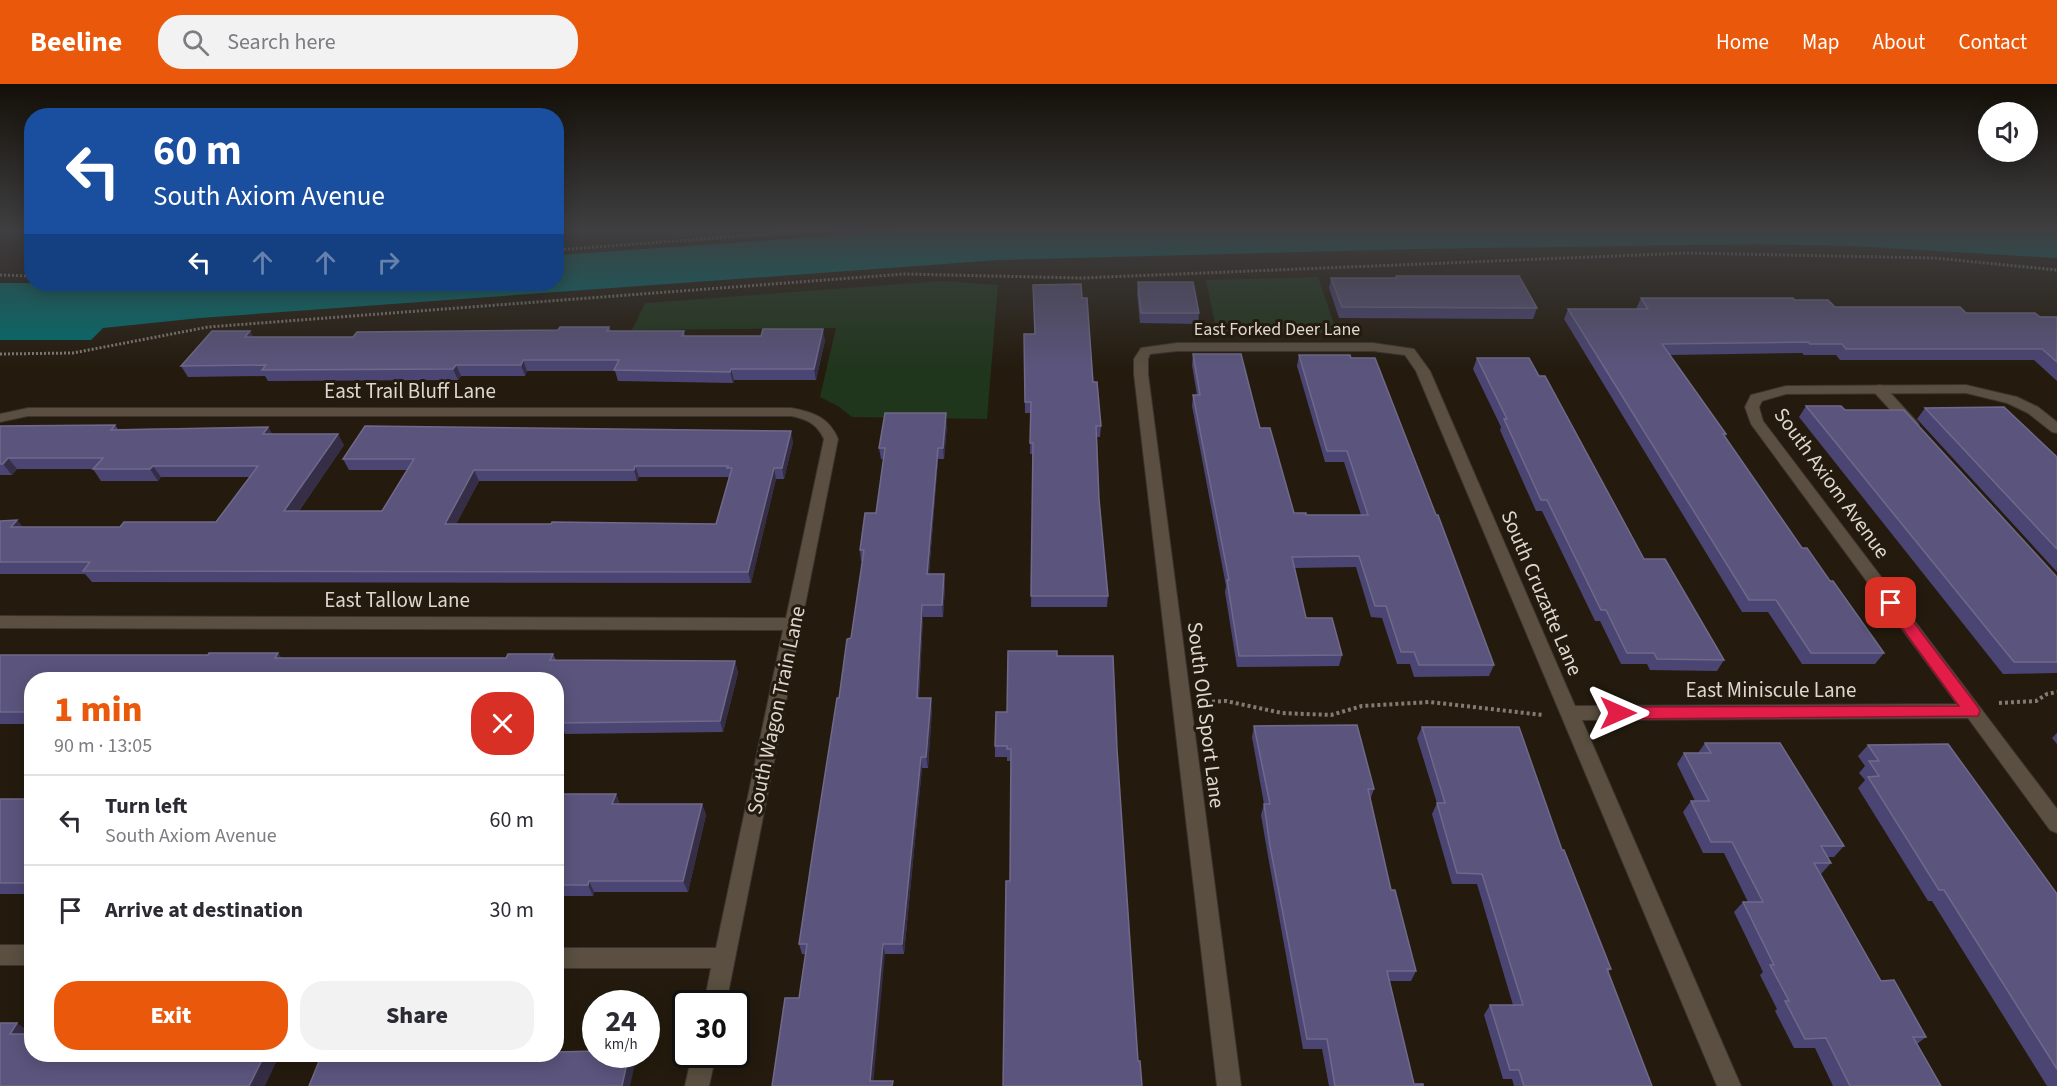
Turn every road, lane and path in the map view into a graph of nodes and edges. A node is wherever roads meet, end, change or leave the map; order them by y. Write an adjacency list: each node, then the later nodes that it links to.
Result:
1 (0, 275): 5 (path)
2 (894, 275): 8 (path)
3 (938, 275): 4 (path)
4 (1160, 275)
5 (24, 276)
6 (1146, 351): 7 (street, East Forked Deer Lane); 17 (street, South Old Sport Lane)
7 (1409, 352): 19 (street, South Cruzatte Lane)
8 (0, 354)
9 (1879, 390): 12 (street); 13 (street); 18 (street, South Axiom Avenue)
10 (0, 418): 11 (street, East Trail Bluff Lane)
11 (819, 419): 15 (street, South Wagon Train Lane)
12 (2057, 429)
13 (1923, 437)
14 (0, 622): 15 (street, East Tallow Lane)
15 (794, 624): 24 (street, South Wagon Train Lane)
16 (2057, 692): 18 (path)
17 (1182, 704): 19 (path); 28 (street, South Old Sport Lane)
18 (1972, 711): 19 (street, East Miniscule Lane); 20 (street, South Axiom Avenue)
19 (1569, 713): 29 (street, South Cruzatte Lane)
20 (2057, 824)
21 (0, 955): 22 (street)
22 (24, 955)
23 (564, 958): 24 (street)
24 (724, 958): 25 (street, South Wagon Train Lane)
25 (718, 990)
26 (701, 1068): 27 (street)
27 (697, 1086)
28 (1229, 1086)
29 (1729, 1086)

